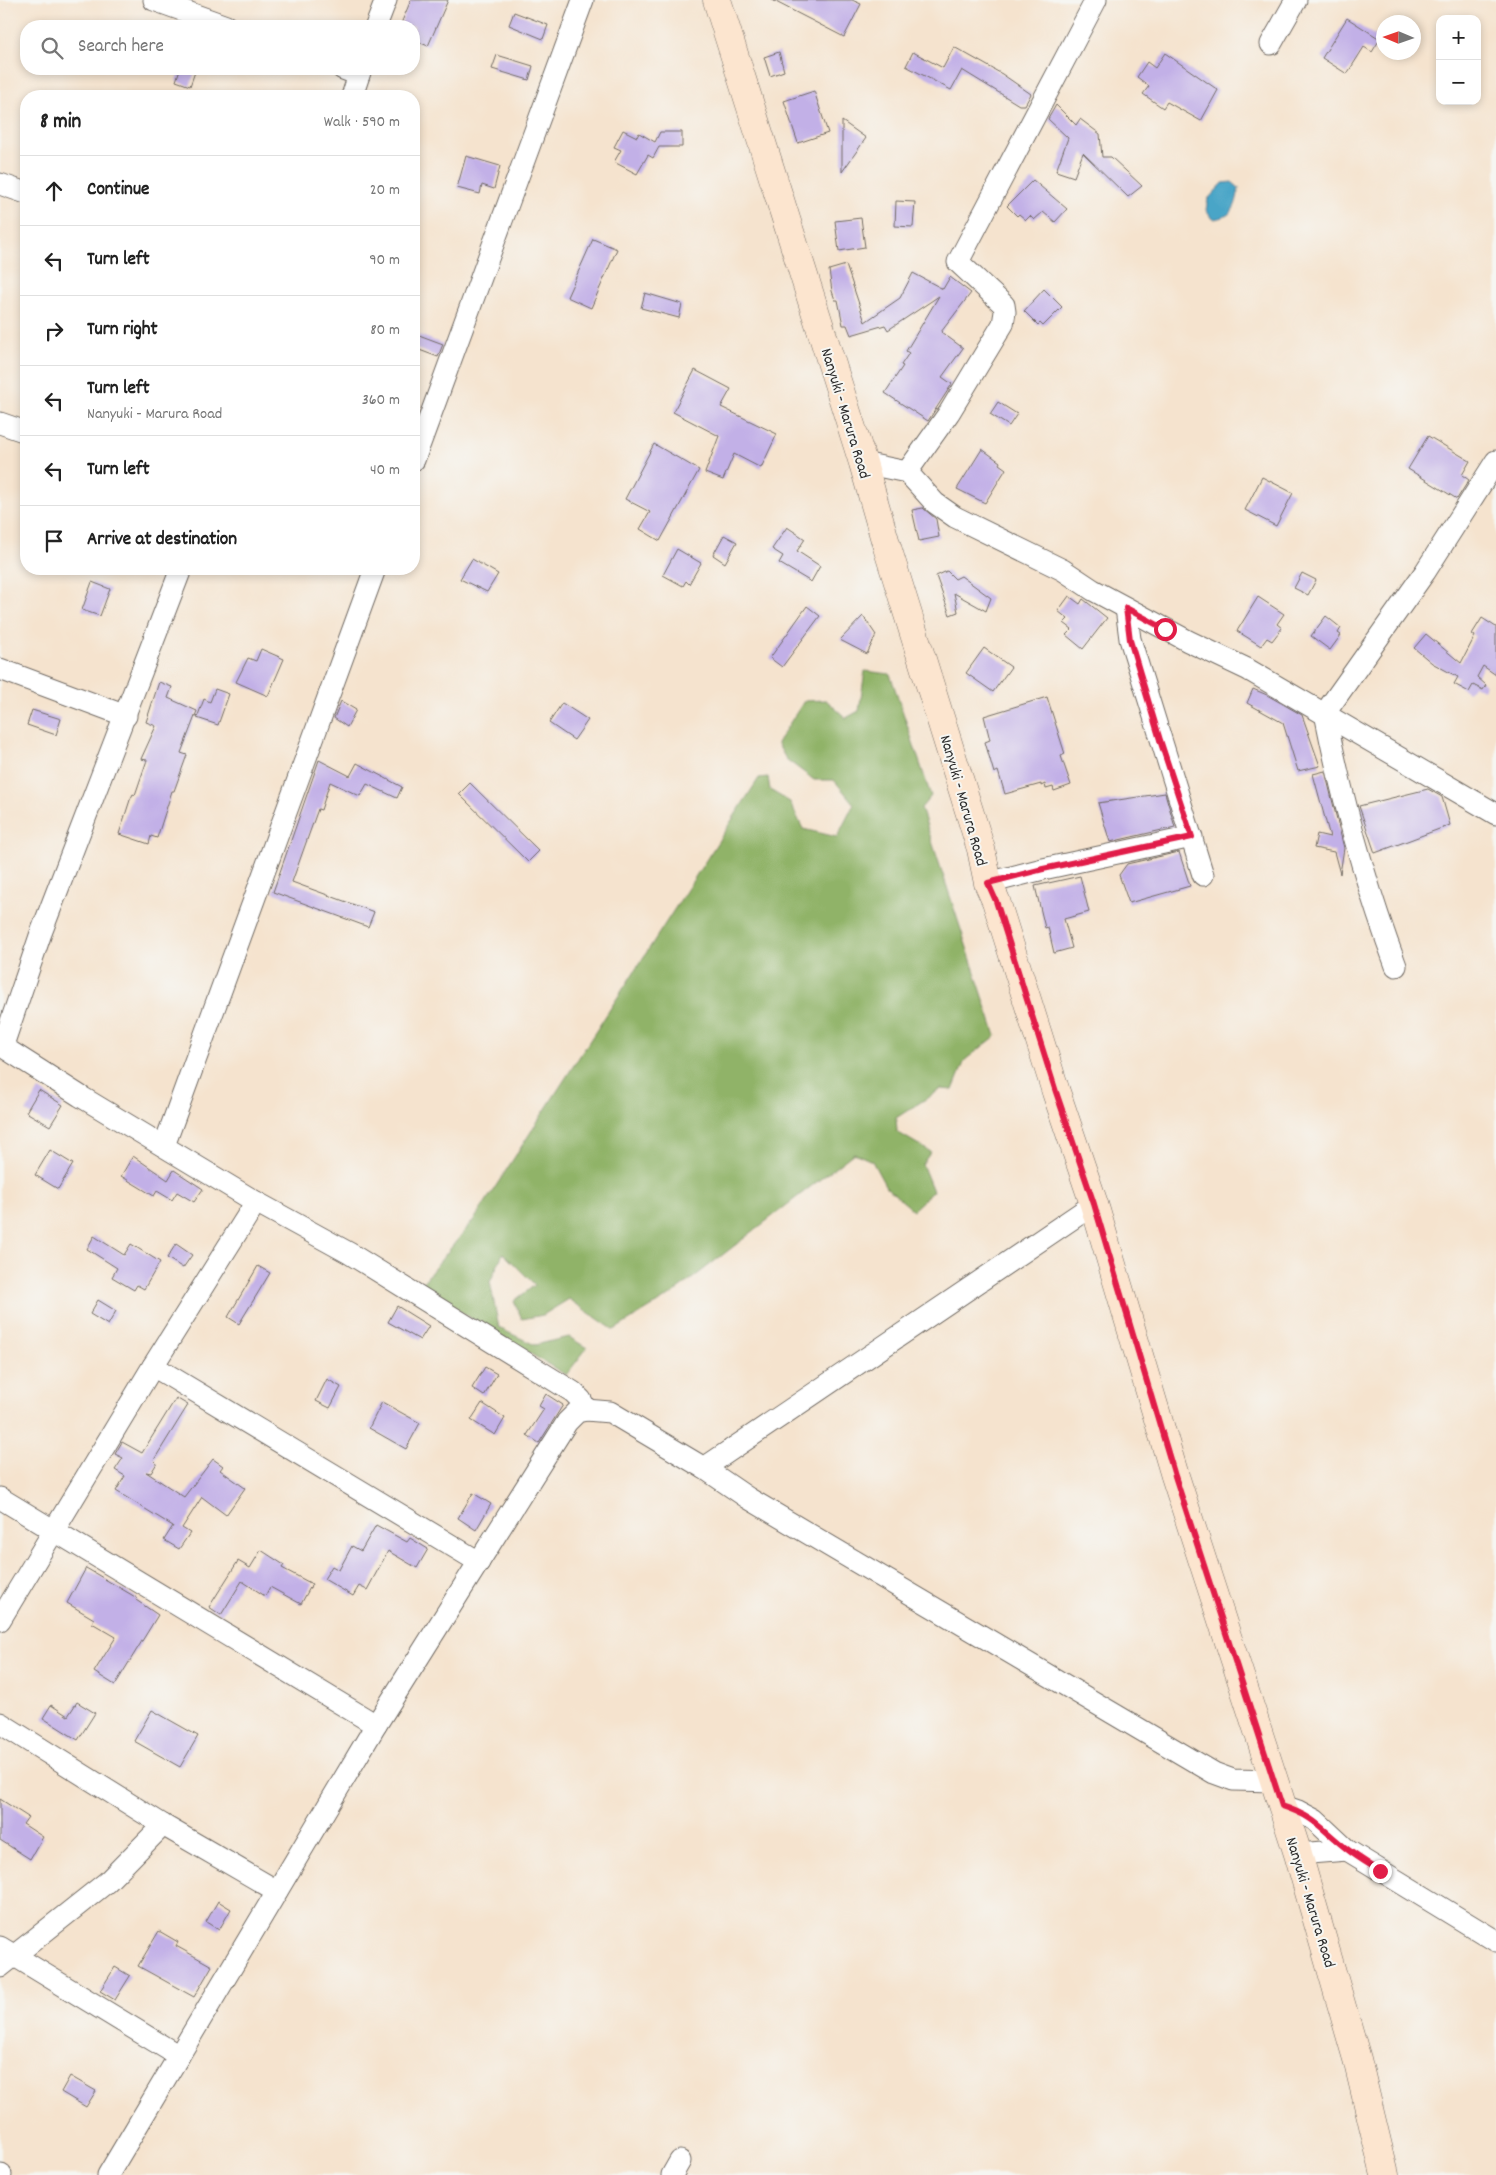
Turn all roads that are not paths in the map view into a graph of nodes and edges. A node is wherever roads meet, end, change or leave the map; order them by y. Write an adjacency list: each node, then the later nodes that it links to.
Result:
1 (154, 0): 7 (street)
2 (386, 0): 8 (street)
3 (584, 0): 16 (street)
4 (717, 0): 18 (street, Nanyuki - Marura Road)
5 (1096, 0): 19 (street)
6 (1296, 0): 9 (street)
7 (209, 20)
8 (378, 20)
9 (1271, 44)
10 (354, 75): 11 (street)
11 (352, 90)
12 (0, 184): 13 (street)
13 (20, 192)
14 (0, 423): 15 (street)
15 (20, 430)
16 (420, 444)
17 (1496, 461): 24 (street)
18 (863, 463): 19 (street); 29 (street, Nanyuki - Marura Road)
19 (907, 472): 22 (street)
20 (179, 575): 25 (street)
21 (373, 575): 32 (street)
22 (1126, 608): 24 (street); 27 (street)
23 (0, 669): 25 (street)
24 (1325, 713): 26 (street); 30 (street)
25 (126, 716): 31 (street)
26 (1494, 806)
27 (1192, 837): 28 (street); 29 (street)
28 (1203, 875)
29 (988, 883): 34 (street, Nanyuki - Marura Road)
30 (1396, 966)
31 (2, 1045): 32 (street)
32 (164, 1146): 33 (street)
33 (256, 1202): 35 (street); 36 (street)
34 (1094, 1204): 37 (street); 44 (street, Nanyuki - Marura Road)
35 (152, 1366): 39 (street); 40 (street)
36 (586, 1410): 37 (street); 40 (street)
37 (704, 1468): 44 (street)
38 (0, 1498): 39 (street)
39 (54, 1532): 41 (street); 43 (street)
40 (479, 1562): 43 (street)
41 (0, 1620)
42 (0, 1724): 45 (street)
43 (376, 1725): 48 (street)
44 (1279, 1793): 46 (street); 47 (street, Nanyuki - Marura Road)
45 (163, 1825): 48 (street); 50 (street)
46 (1347, 1850): 47 (street); 49 (street)
47 (1298, 1854): 53 (street, Nanyuki - Marura Road)
48 (277, 1891): 51 (street)
49 (1496, 1941)
50 (5, 1957): 51 (street)
51 (180, 2056): 52 (street)
52 (108, 2175)
53 (1385, 2175)

